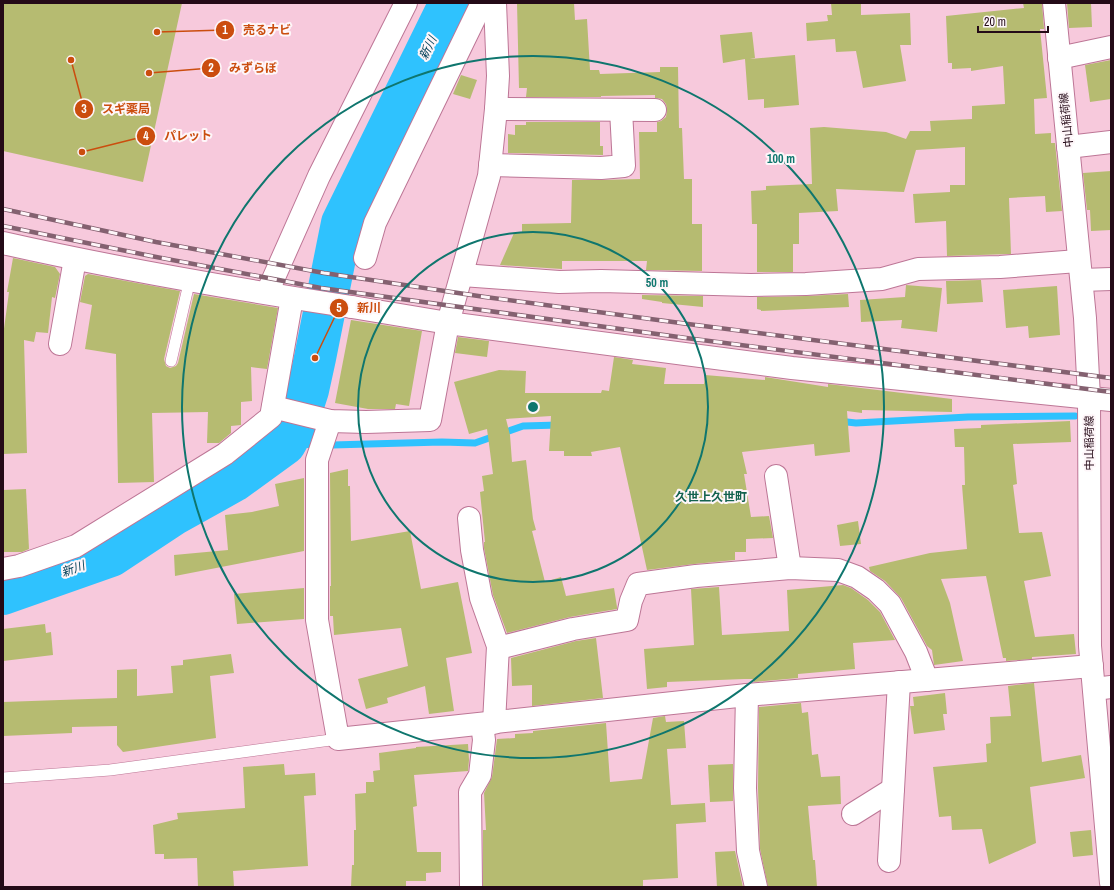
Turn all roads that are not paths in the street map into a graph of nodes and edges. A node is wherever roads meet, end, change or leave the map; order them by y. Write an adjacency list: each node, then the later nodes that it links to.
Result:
1 (406, 3): 20 (street)
2 (482, 3): 14 (street)
3 (495, 3): 7 (street)
4 (1054, 3): 6 (street, 中山稲荷線)
5 (1111, 47): 6 (street)
6 (1060, 58): 11 (street, 中山稲荷線)
7 (496, 109): 8 (street); 12 (street)
8 (621, 110): 9 (street); 12 (street)
9 (655, 110)
10 (1111, 142): 11 (street)
11 (1068, 147): 16 (street, 中山稲荷線)
12 (490, 165): 17 (street)
13 (3, 243): 15 (street)
14 (365, 258)
15 (75, 259): 18 (street); 23 (street)
16 (1080, 271): 17 (street); 19 (street); 25 (street, 中山稲荷線)
17 (462, 274): 22 (street)
18 (190, 279): 20 (street); 24 (lane)
19 (1111, 279)
20 (267, 293): 21 (street)
21 (292, 298): 22 (street); 27 (street)
22 (448, 323): 25 (street); 28 (street)
23 (60, 344)
24 (171, 361)
25 (1089, 398): 26 (street); 34 (street, 中山稲荷線)
26 (1111, 400)
27 (277, 408): 28 (street); 32 (street)
28 (328, 420): 40 (street)
29 (776, 476): 31 (street)
30 (469, 518): 33 (street)
31 (790, 568): 33 (street); 35 (street)
32 (3, 569)
33 (498, 646): 39 (street)
34 (1092, 666): 35 (street); 37 (street, 中山稲荷線)
35 (927, 680): 36 (street)
36 (899, 682): 38 (street); 42 (street)
37 (1103, 688): 45 (street, 中山稲荷線)
38 (747, 695): 39 (street); 47 (street)
39 (488, 723): 40 (street); 46 (street)
40 (338, 739): 41 (lane)
41 (3, 778)
42 (893, 789): 43 (street); 44 (street)
43 (853, 814)
44 (889, 861)
45 (1111, 883)
46 (471, 887)
47 (756, 887)

